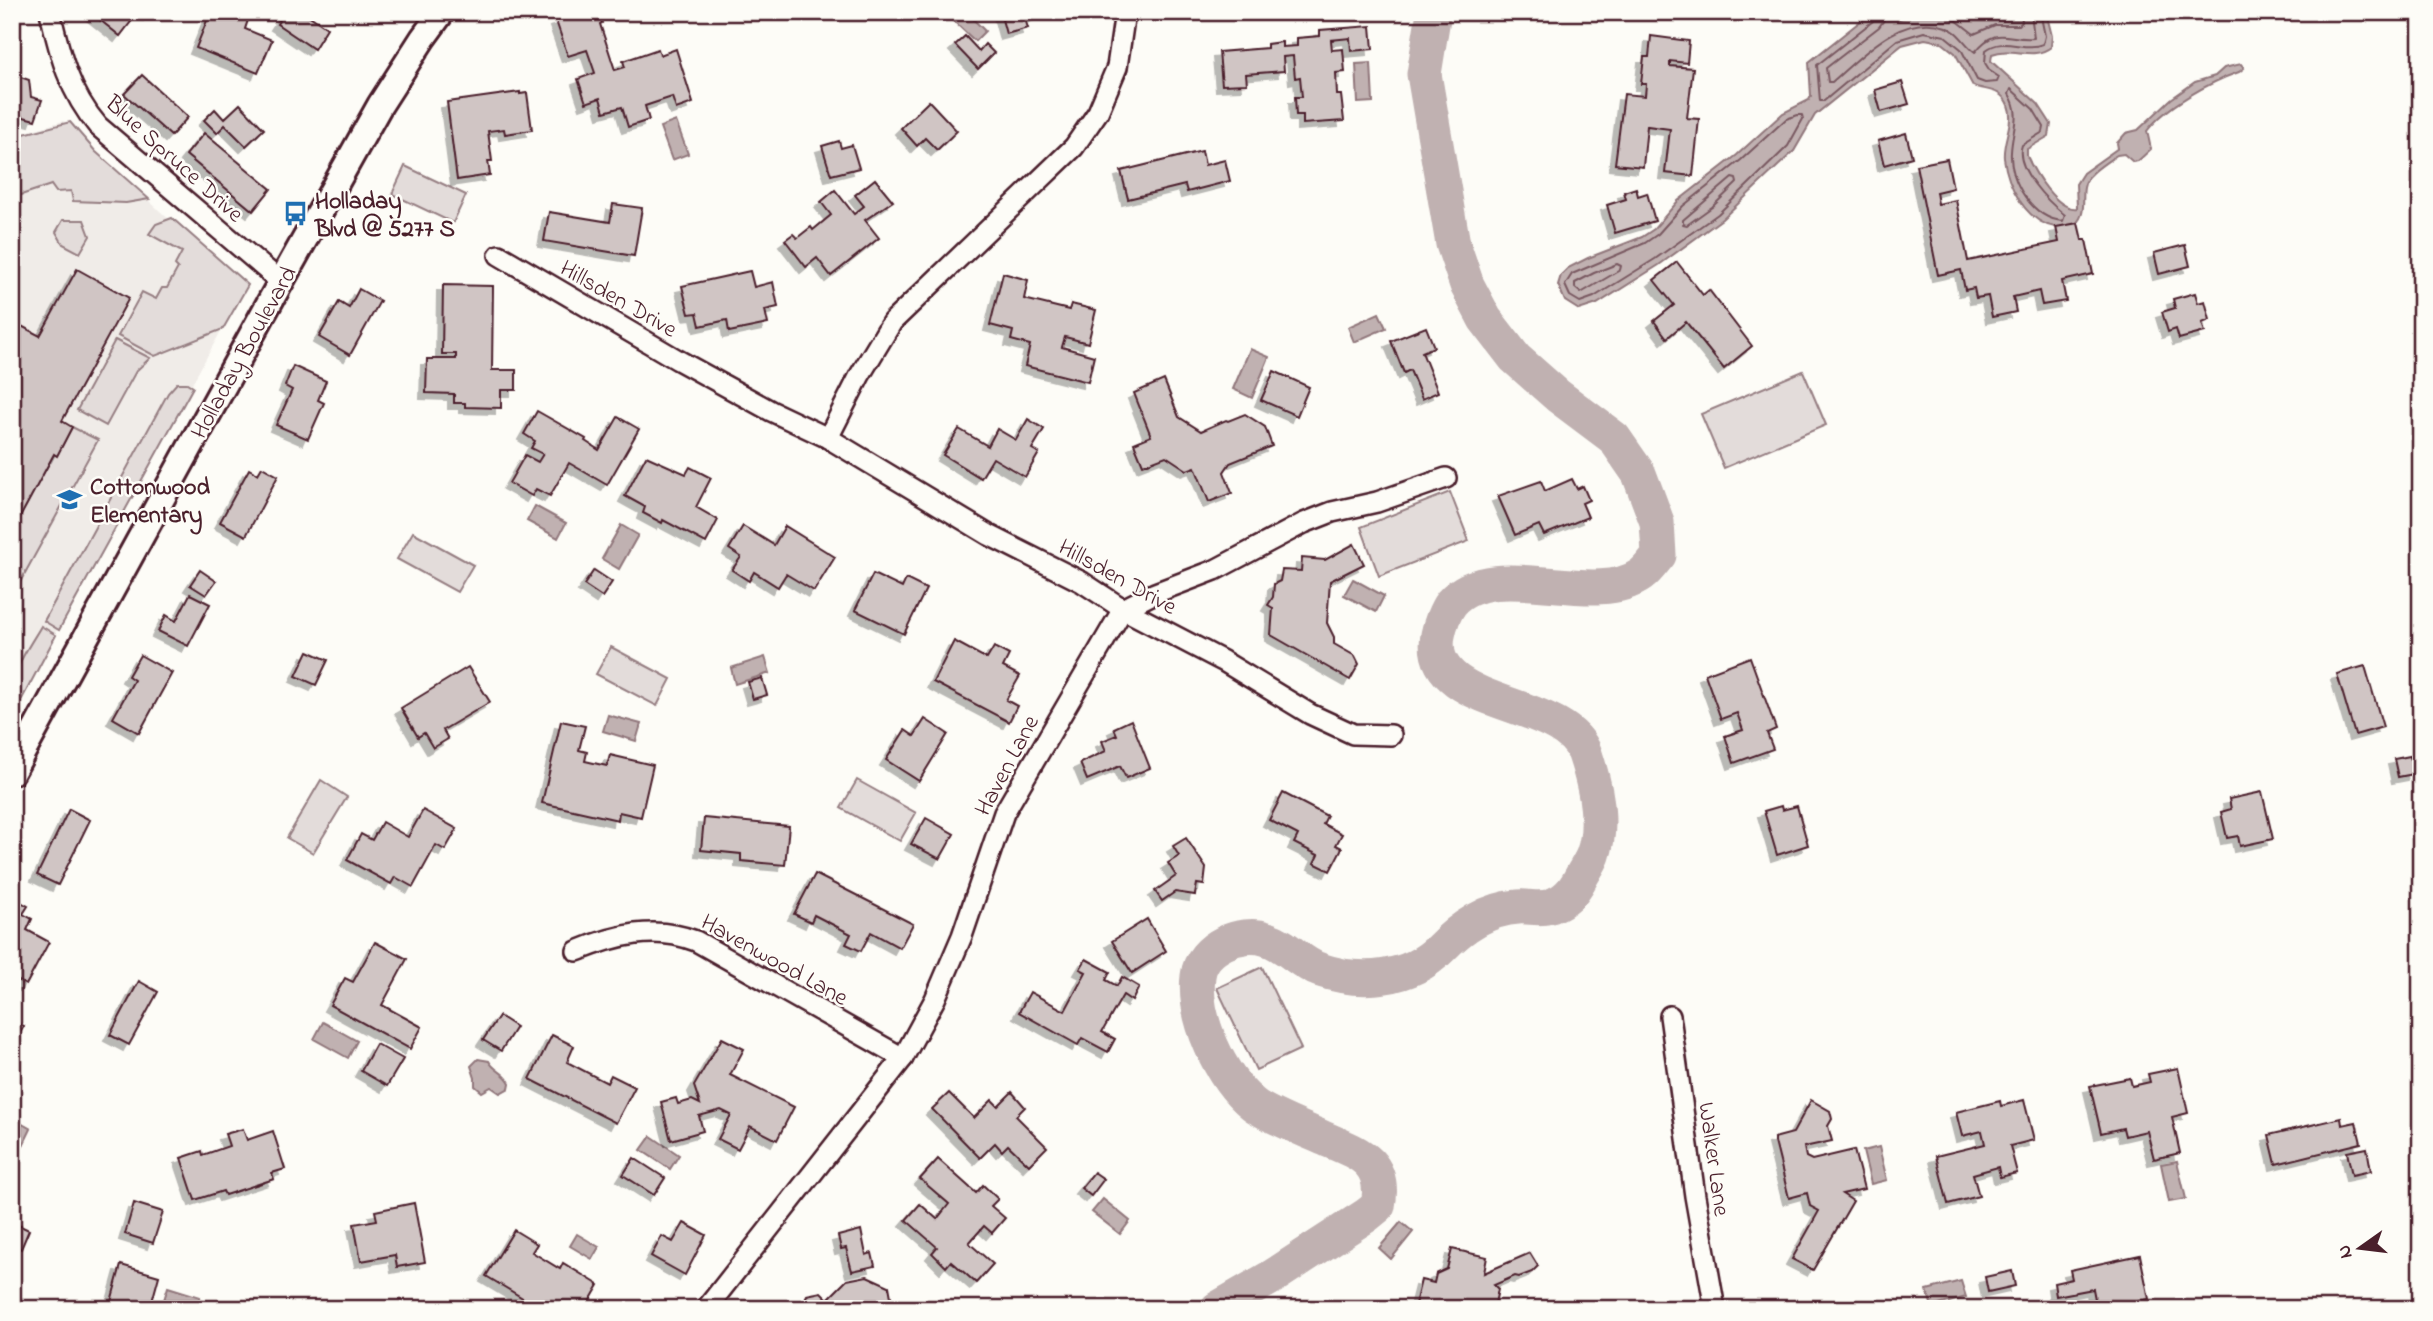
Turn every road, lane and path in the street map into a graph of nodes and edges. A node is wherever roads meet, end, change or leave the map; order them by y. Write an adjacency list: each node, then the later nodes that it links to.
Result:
1 (50, 12): 5 (street, Blue Spruce Drive)
2 (442, 12): 5 (main road, Holladay Boulevard)
3 (1125, 12): 6 (street)
4 (499, 255): 6 (street, Hillsden Drive)
5 (281, 282): 10 (main road, Holladay Boulevard)
6 (828, 438): 8 (street, Hillsden Drive)
7 (1446, 478): 8 (street)
8 (1123, 609): 9 (street, Hillsden Drive); 13 (street, Haven Lane)
9 (1391, 735)
10 (12, 772)
11 (577, 951): 13 (street, Havenwood Lane)
12 (1670, 1016): 15 (street, Walker Lane)
13 (903, 1058): 14 (street, Haven Lane)
14 (706, 1309)
15 (1715, 1309)

